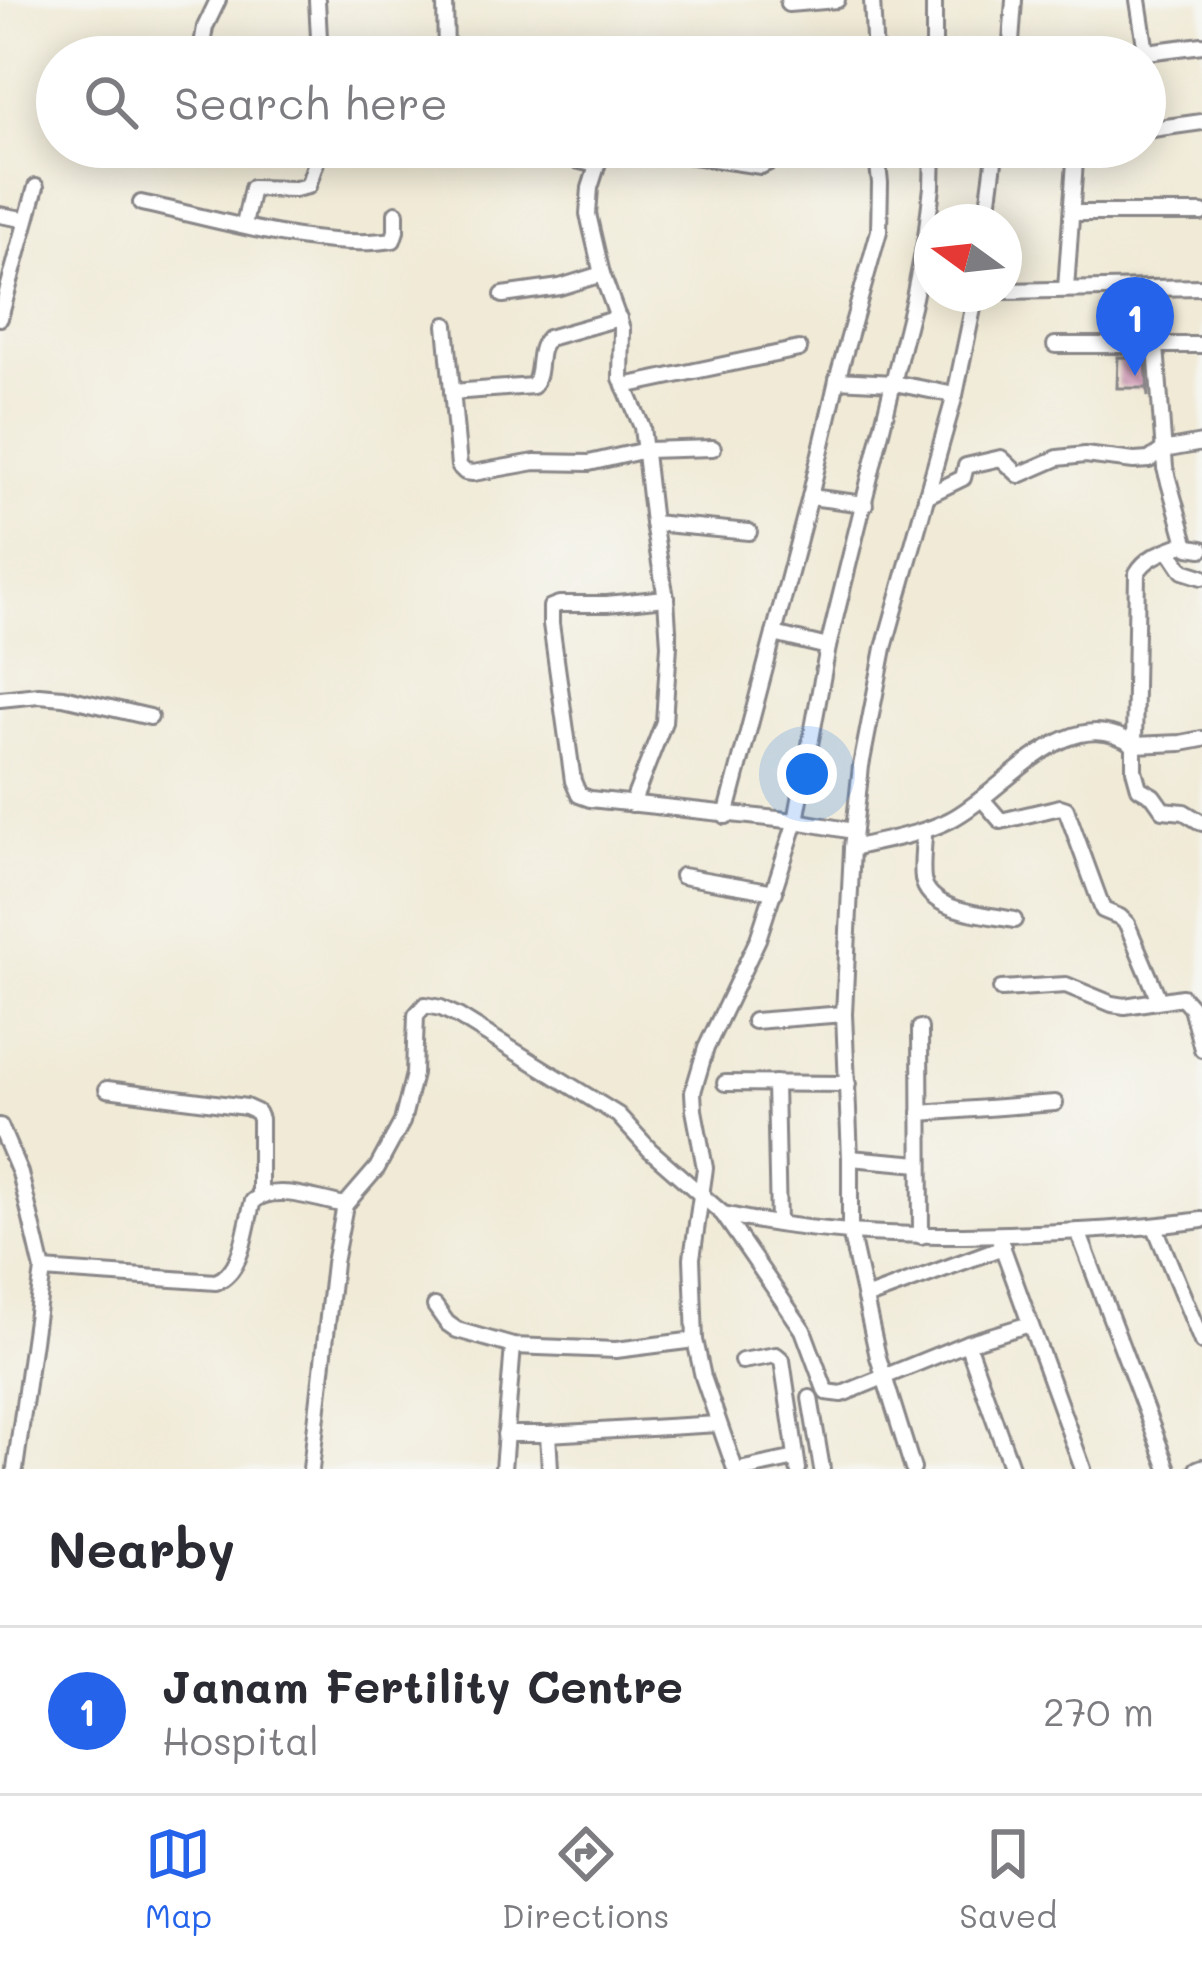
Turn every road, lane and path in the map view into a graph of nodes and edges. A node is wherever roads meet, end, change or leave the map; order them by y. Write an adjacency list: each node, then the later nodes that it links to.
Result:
1 (218, 0): 10 (street)
2 (317, 0): 11 (street)
3 (445, 0): 12 (street)
4 (837, 0): 9 (street)
5 (872, 0): 13 (street)
6 (934, 0): 14 (street)
7 (1014, 0): 15 (street)
8 (1138, 0): 16 (street)
9 (788, 4)
10 (204, 36)
11 (319, 36)
12 (446, 36)
13 (874, 36)
14 (934, 36)
15 (1011, 36)
16 (1144, 36)
17 (1202, 45): 18 (street)
18 (1166, 50)
19 (1202, 122): 20 (street)
20 (1166, 127)
21 (314, 168): 35 (street)
22 (596, 168): 36 (street)
23 (878, 168): 49 (street)
24 (932, 168): 50 (street)
25 (993, 168): 29 (street)
26 (1075, 168): 31 (street)
27 (36, 187): 42 (street)
28 (141, 203): 35 (street)
29 (988, 204)
30 (396, 212): 35 (street)
31 (1073, 213): 32 (street); 38 (street)
32 (1202, 213)
33 (0, 214): 34 (street)
34 (17, 218)
35 (244, 225)
36 (602, 274): 40 (street); 43 (street)
37 (1202, 286): 38 (street)
38 (1066, 289): 39 (street)
39 (1022, 290)
40 (503, 295)
41 (972, 312): 53 (street)
42 (0, 318)
43 (619, 318): 51 (street); 52 (street)
44 (446, 325): 52 (street)
45 (1202, 345): 47 (street)
46 (1055, 346): 47 (street)
47 (1156, 346): 56 (street)
48 (799, 350): 51 (street)
49 (837, 380): 50 (street); 59 (street)
50 (894, 383): 53 (street); 60 (street)
51 (624, 386): 57 (street)
52 (452, 392): 57 (street)
53 (955, 395): 58 (street)
54 (1202, 443): 56 (street)
55 (713, 448): 57 (street)
56 (1163, 450): 58 (street); 63 (street)
57 (646, 451): 61 (street)
58 (926, 496): 80 (street)
59 (810, 497): 60 (street); 68 (street)
60 (865, 504): 69 (street)
61 (653, 524): 62 (street); 67 (street)
62 (749, 532)
63 (1186, 543): 64 (street); 65 (street)
64 (1202, 549)
65 (1168, 550): 66 (street); 73 (street)
66 (1202, 577)
67 (666, 598): 75 (street); 75 (street)
68 (774, 634): 69 (street); 76 (street)
69 (828, 647): 77 (street)
70 (0, 699): 71 (street)
71 (150, 717)
72 (1202, 739): 73 (street)
73 (1134, 746): 74 (street); 78 (street)
74 (982, 799): 79 (street); 85 (street)
75 (632, 804): 76 (street)
76 (727, 816): 77 (street)
77 (796, 821): 80 (street); 82 (street)
78 (1202, 824)
79 (924, 831): 80 (street); 83 (street)
80 (852, 839): 86 (street)
81 (682, 876): 82 (street)
82 (776, 892): 100 (street)
83 (1014, 920)
84 (1001, 988): 85 (street)
85 (1159, 1000): 89 (street)
86 (844, 1014): 87 (street); 92 (street)
87 (754, 1021)
88 (920, 1028): 95 (street)
89 (1202, 1049)
90 (724, 1083): 91 (street)
91 (775, 1083): 92 (street); 104 (street)
92 (848, 1084): 97 (street)
93 (106, 1089): 99 (street)
94 (1055, 1103): 95 (street)
95 (920, 1113): 98 (street)
96 (0, 1126): 110 (street)
97 (850, 1158): 98 (street); 106 (street)
98 (920, 1164): 108 (street)
99 (260, 1195): 101 (street); 110 (street)
100 (701, 1195): 101 (street); 102 (street); 115 (street)
101 (345, 1205): 129 (street)
102 (729, 1215): 104 (street); 121 (street)
103 (1202, 1220): 105 (street)
104 (771, 1222): 106 (street)
105 (1155, 1227): 107 (street); 112 (street)
106 (850, 1231): 108 (street); 111 (street)
107 (1078, 1232): 109 (street); 138 (street)
108 (920, 1236): 109 (street)
109 (1000, 1241): 111 (street); 114 (street)
110 (43, 1270): 128 (street)
111 (865, 1298): 120 (street)
112 (1195, 1304): 116 (street)
113 (435, 1306): 118 (street)
114 (1030, 1324): 117 (street); 137 (street)
115 (695, 1340): 118 (street); 124 (street)
116 (1202, 1342)
117 (968, 1343): 120 (street); 136 (street)
118 (513, 1346): 125 (street)
119 (742, 1361): 123 (street)
120 (884, 1376): 121 (street); 135 (street)
121 (834, 1393): 122 (street)
122 (810, 1398): 123 (street); 134 (street)
123 (789, 1401): 127 (street)
124 (718, 1424): 126 (street); 132 (street)
125 (505, 1434): 126 (street); 130 (street)
126 (548, 1434): 131 (street)
127 (797, 1464): 133 (street)
128 (14, 1469)
129 (311, 1469)
130 (503, 1469)
131 (550, 1469)
132 (735, 1469)
133 (744, 1469)
134 (822, 1469)
135 (913, 1469)
136 (1012, 1469)
137 (1084, 1469)
138 (1168, 1469)

